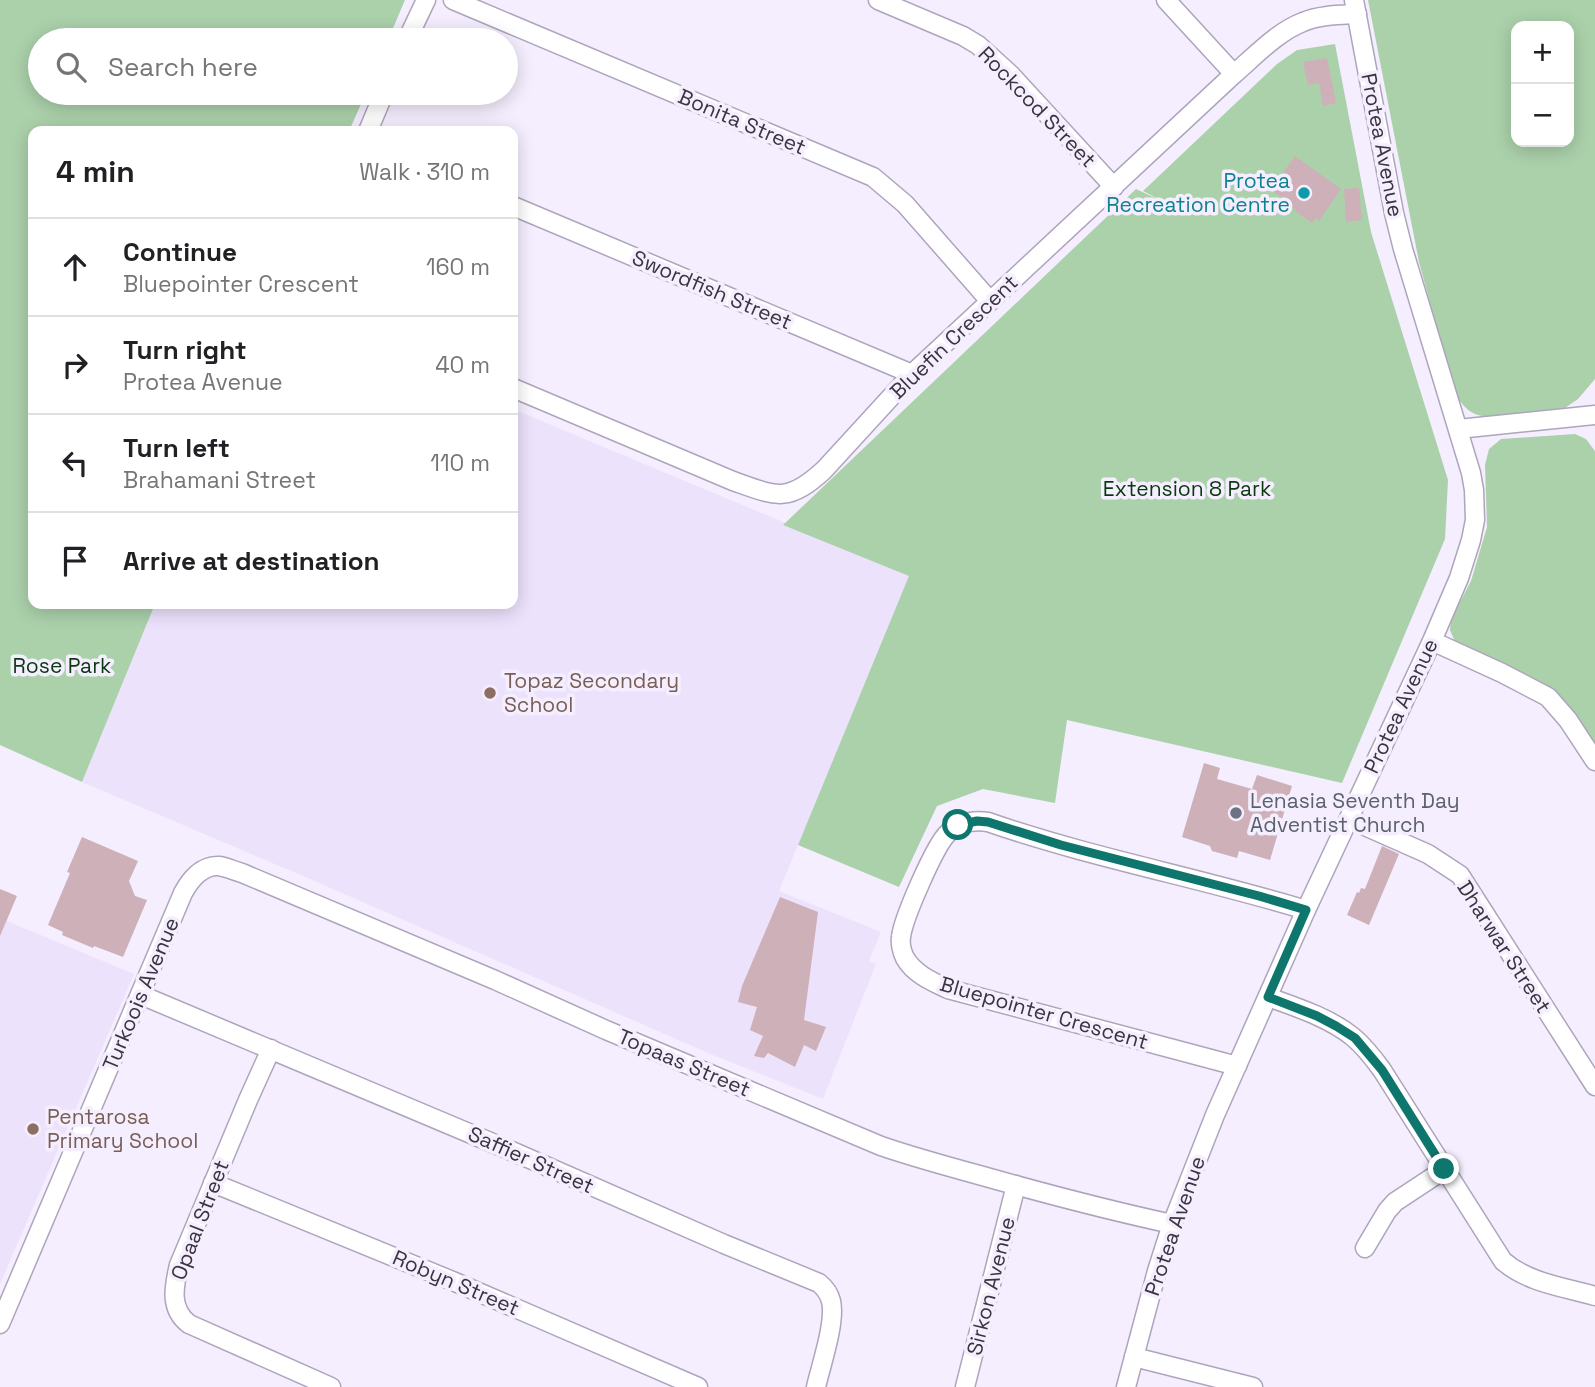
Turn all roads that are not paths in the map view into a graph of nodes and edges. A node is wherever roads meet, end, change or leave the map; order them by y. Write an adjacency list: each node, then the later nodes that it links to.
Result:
1 (426, 0): 6 (street)
2 (453, 0): 12 (street, Bonita Street)
3 (878, 0): 10 (street, Rockcod Street)
4 (1166, 0): 7 (street)
5 (1356, 7): 7 (street, Bluefin Crescent); 16 (street, Protea Avenue)
6 (413, 28)
7 (1234, 74): 10 (street, Bluefin Crescent)
8 (379, 105): 9 (street)
9 (370, 126)
10 (1114, 187): 12 (street, Bluefin Crescent)
11 (518, 208): 13 (street, Swordfish Street)
12 (990, 301): 13 (street, Bluefin Crescent)
13 (912, 374): 14 (street, Bluefin Crescent)
14 (518, 390)
15 (1595, 415): 16 (street)
16 (1458, 429): 17 (street, Protea Avenue)
17 (1432, 641): 18 (street); 19 (street, Protea Avenue)
18 (1595, 761)
19 (1349, 819): 21 (street, Protea Avenue); 26 (street, Dharwar Street)
20 (210, 867): 22 (street, Turkoois Avenue); 29 (street, Topaas Street)
21 (1306, 910): 23 (street, Protea Avenue); 25 (street, Bluepointer Crescent)
22 (141, 995): 24 (street, Saffier Street); 33 (street, Turkoois Avenue)
23 (1268, 997): 25 (street, Protea Avenue); 27 (street)
24 (271, 1049): 28 (street, Opaal Street); 37 (street, Saffier Street)
25 (1237, 1066): 30 (street, Protea Avenue)
26 (1595, 1086)
27 (1444, 1169): 31 (street); 32 (street)
28 (213, 1183): 35 (street, Opaal Street); 36 (street, Robyn Street)
29 (1016, 1185): 30 (street, Topaas Street); 38 (street, Sirkon Avenue)
30 (1172, 1224): 34 (street, Protea Avenue)
31 (1365, 1248)
32 (1595, 1296)
33 (0, 1324)
34 (1134, 1357): 39 (street, Protea Avenue); 40 (street)
35 (331, 1387)
36 (698, 1387)
37 (816, 1387)
38 (965, 1387)
39 (1126, 1387)
40 (1253, 1387)

